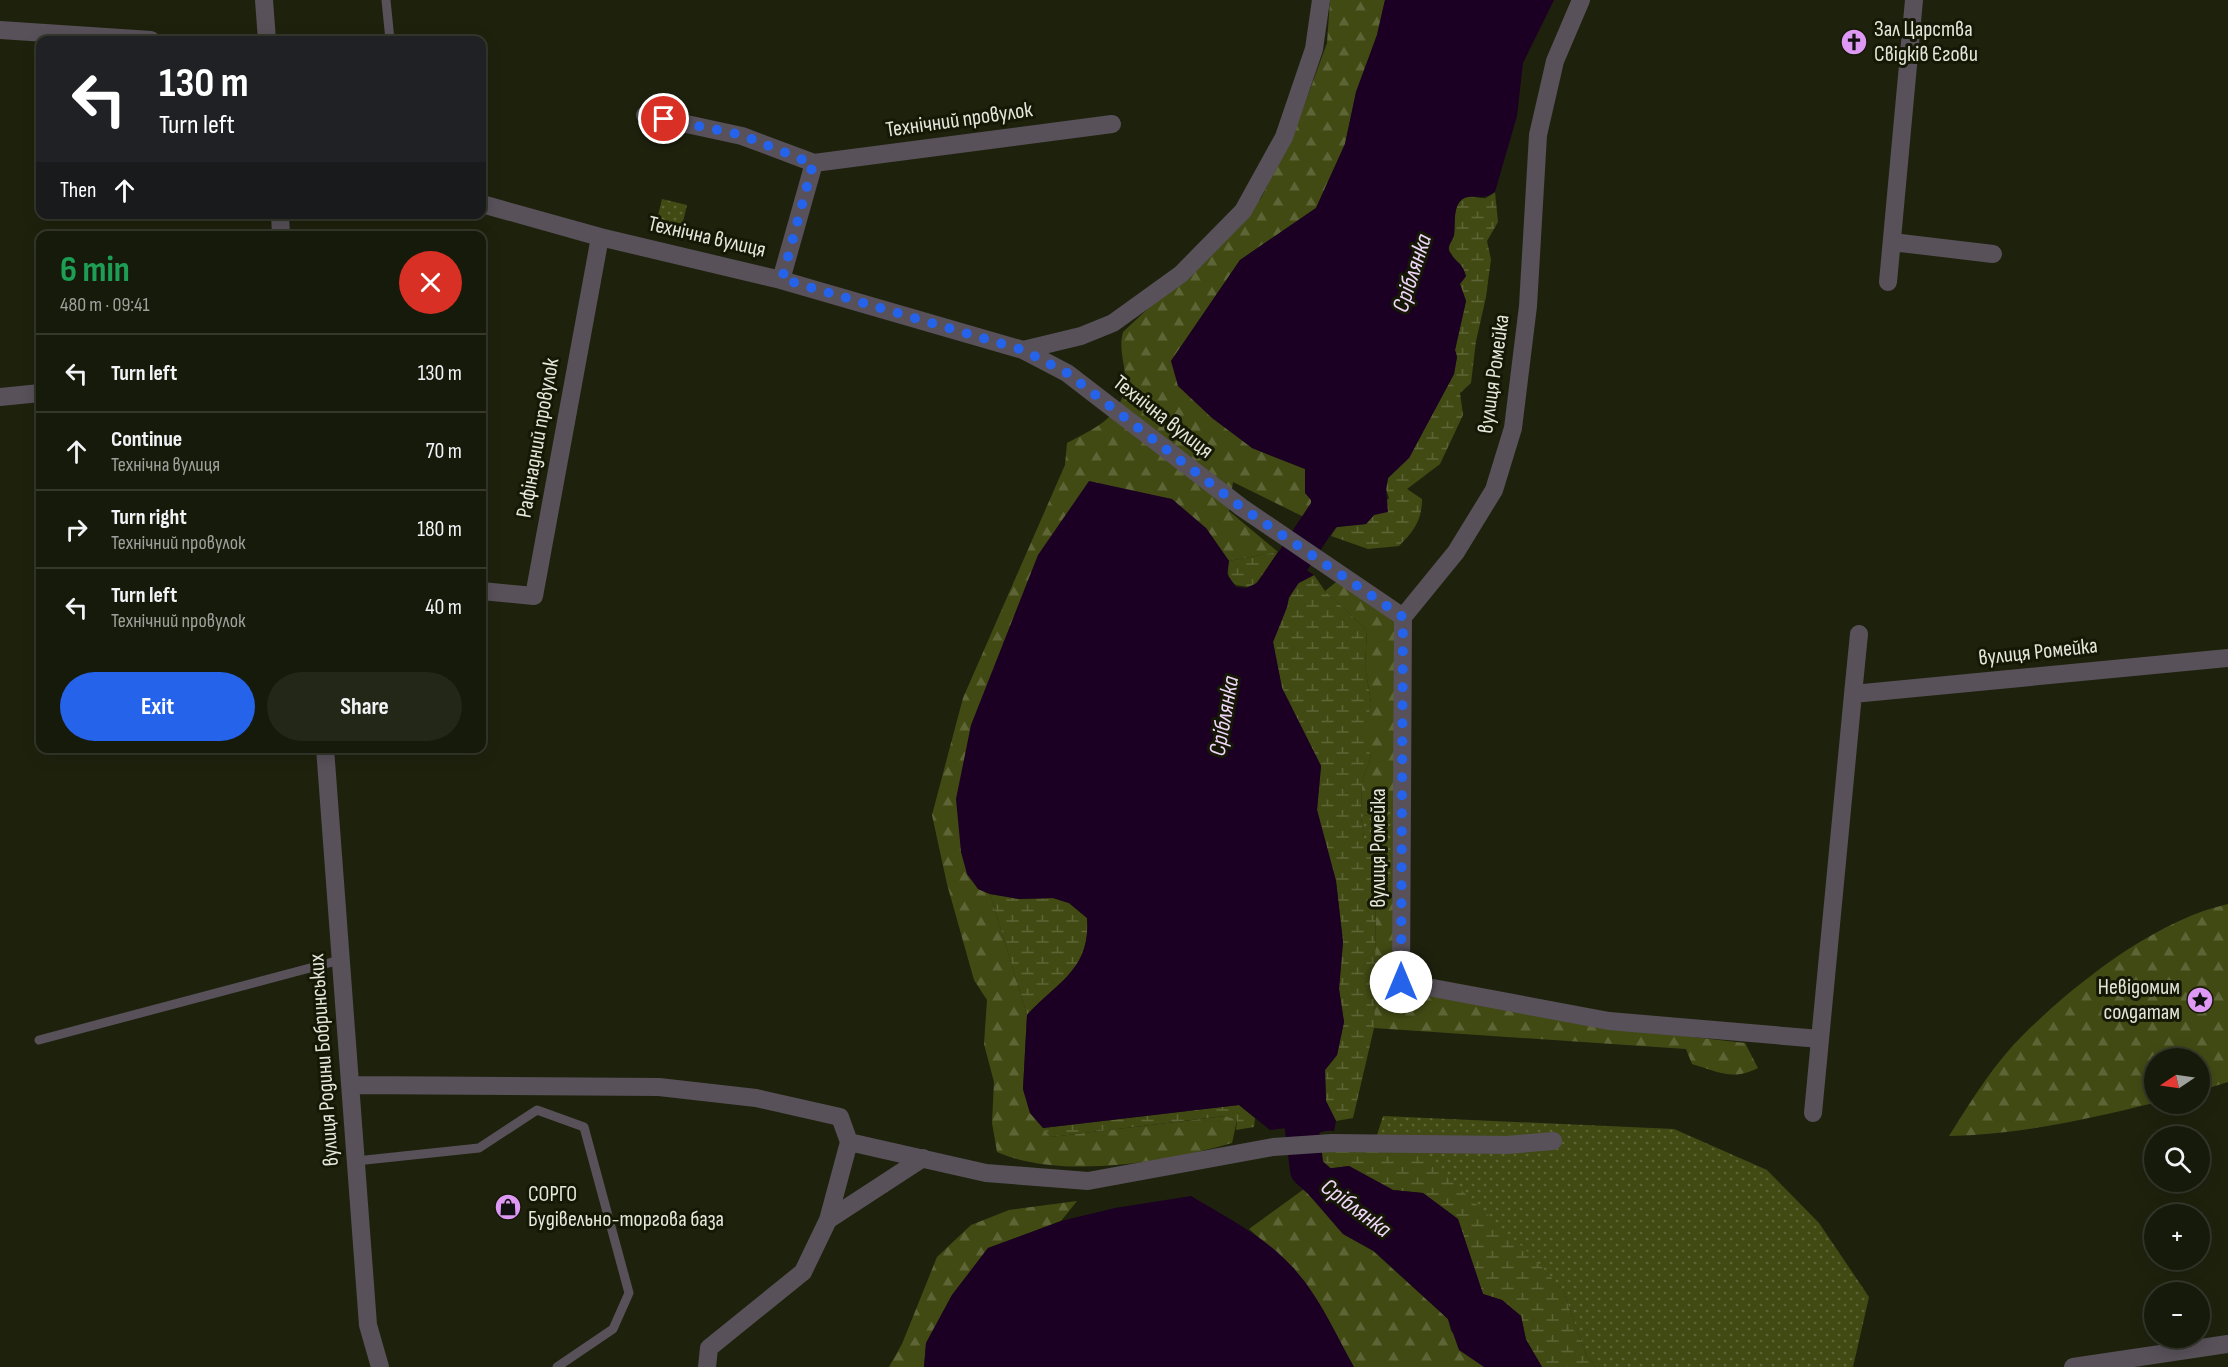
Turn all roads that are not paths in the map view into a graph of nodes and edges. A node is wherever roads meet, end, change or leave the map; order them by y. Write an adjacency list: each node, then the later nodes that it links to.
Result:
1 (264, 0): 8 (street)
2 (386, 0): 9 (lane)
3 (1321, 0): 19 (street, Технічна вулиця)
4 (1581, 0): 23 (street, вулиця Ромейка)
5 (1914, 0): 15 (street)
6 (0, 30): 7 (street)
7 (91, 36)
8 (267, 36)
9 (390, 36)
10 (645, 115): 12 (street, Технічний провулок)
11 (1112, 124): 12 (street, Технічний провулок)
12 (813, 164): 17 (street)
13 (486, 205): 14 (street, Технічна вулиця)
14 (600, 237): 17 (street, Технічна вулиця); 22 (street, Рафінадний провулок)
15 (1892, 242): 16 (street); 18 (street)
16 (1993, 254)
17 (782, 279): 19 (street, Технічна вулиця)
18 (1888, 282)
19 (1023, 350): 23 (street, Технічна вулиця)
20 (36, 393): 21 (street)
21 (0, 397)
22 (486, 591)
23 (1403, 617): 29 (street, вулиця Ромейка)
24 (1859, 634): 26 (street)
25 (2228, 658): 26 (street, вулиця Ромейка)
26 (1853, 694): 29 (street)
27 (325, 753): 28 (street, вулиця Родини Бобринських)
28 (340, 960): 30 (lane); 31 (street, вулиця Родини Бобринських)
29 (1820, 1039): 32 (street)
30 (39, 1040)
31 (351, 1085): 34 (street); 36 (street, вулиця Родини Бобринських)
32 (1813, 1113)
33 (1553, 1141): 35 (street)
34 (849, 1142): 35 (street); 37 (street)
35 (923, 1158): 37 (street)
36 (356, 1161): 39 (street, вулиця Родини Бобринських); 40 (lane)
37 (828, 1220): 41 (street)
38 (2228, 1344): 42 (street)
39 (380, 1367)
40 (557, 1367)
41 (707, 1367)
42 (2073, 1367)

